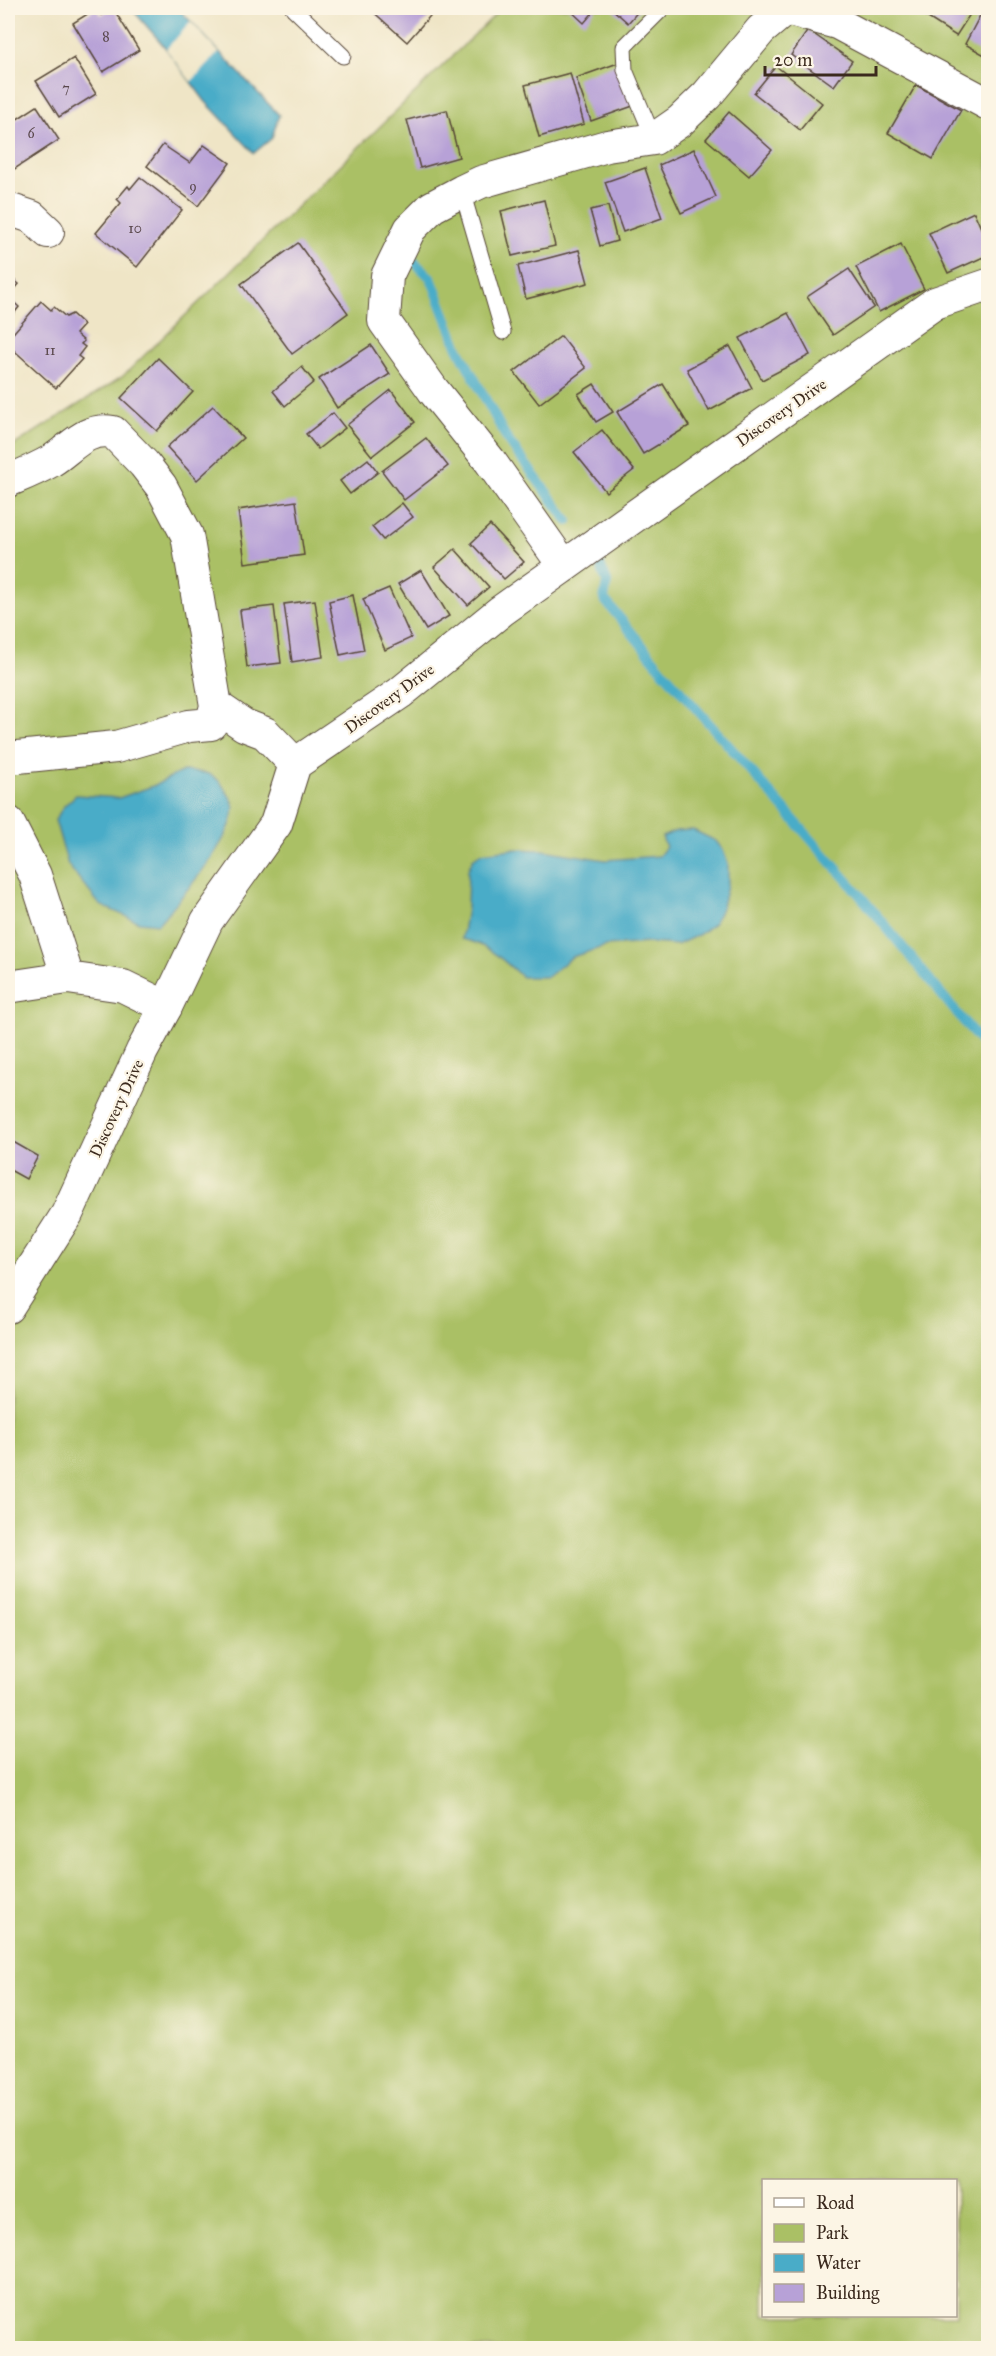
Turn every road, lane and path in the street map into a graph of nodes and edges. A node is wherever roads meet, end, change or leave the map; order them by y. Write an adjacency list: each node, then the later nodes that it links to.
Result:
1 (293, 8): 4 (lane)
2 (663, 8): 6 (lane)
3 (785, 8): 5 (street); 6 (street)
4 (343, 56)
5 (988, 104)
6 (654, 140): 7 (street)
7 (462, 191): 11 (lane); 13 (street)
8 (8, 209): 9 (street)
9 (48, 232)
10 (988, 285): 13 (street, Discovery Drive)
11 (503, 332)
12 (8, 482): 14 (street)
13 (564, 566): 16 (street, Discovery Drive)
14 (216, 706): 15 (street); 16 (street)
15 (8, 758)
16 (295, 764): 20 (street, Discovery Drive)
17 (8, 822): 18 (street)
18 (68, 978): 19 (street); 20 (street)
19 (8, 987)
20 (166, 1007): 21 (street, Discovery Drive)
21 (8, 1307)

